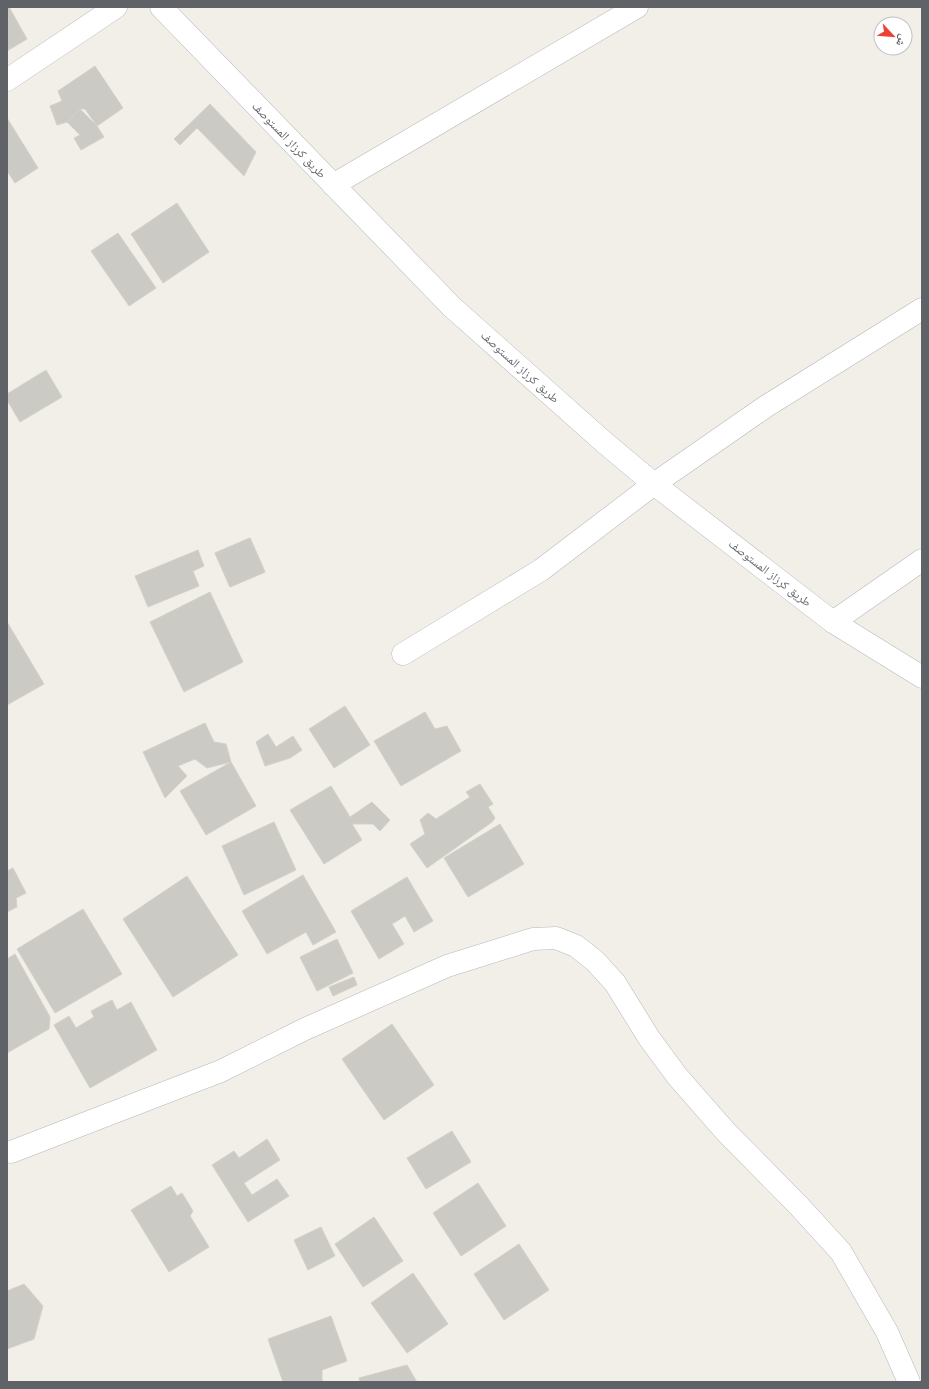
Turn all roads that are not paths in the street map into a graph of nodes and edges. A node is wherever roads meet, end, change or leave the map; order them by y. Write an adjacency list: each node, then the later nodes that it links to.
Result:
1 (116, 7): 4 (street)
2 (161, 7): 5 (street, طريق كرزاز المستوصف)
3 (637, 7): 5 (street)
4 (7, 80)
5 (333, 185): 7 (street, طريق كرزاز المستوصف)
6 (922, 309): 7 (street)
7 (654, 484): 9 (street, طريق كرزاز المستوصف); 10 (street)
8 (922, 560): 9 (street)
9 (833, 622): 11 (street, طريق كرزاز المستوصف)
10 (403, 654)
11 (922, 677)
12 (11, 1152): 13 (street)
13 (909, 1382)

